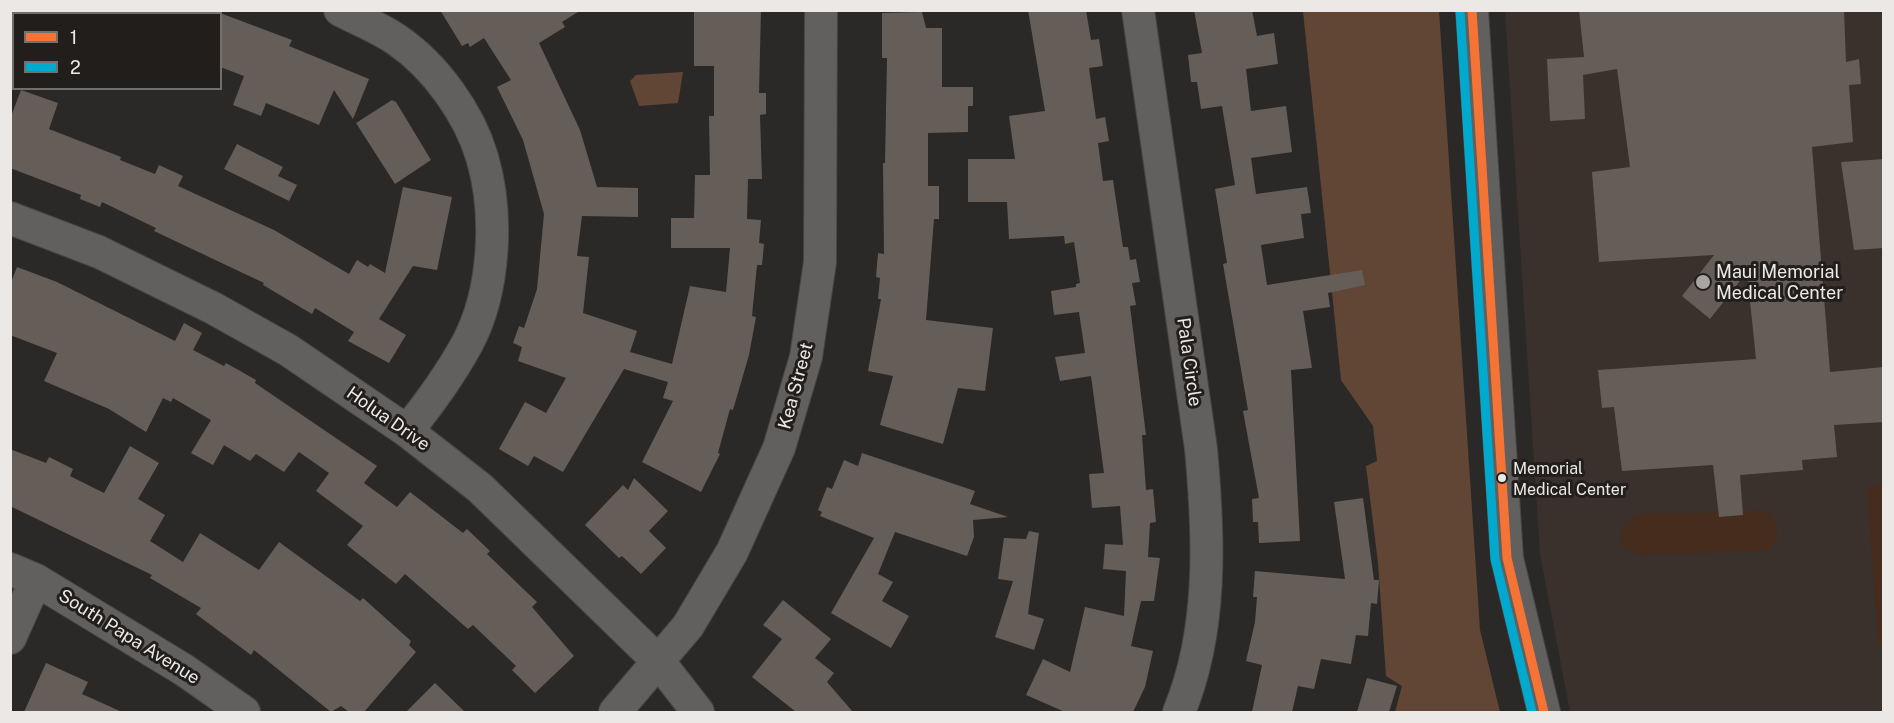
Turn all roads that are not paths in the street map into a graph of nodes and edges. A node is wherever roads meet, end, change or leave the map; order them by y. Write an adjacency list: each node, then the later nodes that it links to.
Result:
1 (340, 10): 6 (street)
2 (821, 10): 9 (street, Kea Street)
3 (1138, 10): 13 (street, Pala Circle)
4 (1472, 10): 14 (street)
5 (10, 218): 6 (street, Holua Drive)
6 (407, 431): 9 (street, Holua Drive)
7 (23, 574): 8 (street); 10 (street, South Papa Avenue)
8 (10, 638)
9 (659, 662): 11 (street, Kea Street); 12 (street, Holua Drive)
10 (244, 712)
11 (615, 712)
12 (698, 712)
13 (1179, 712)
14 (1544, 712)

